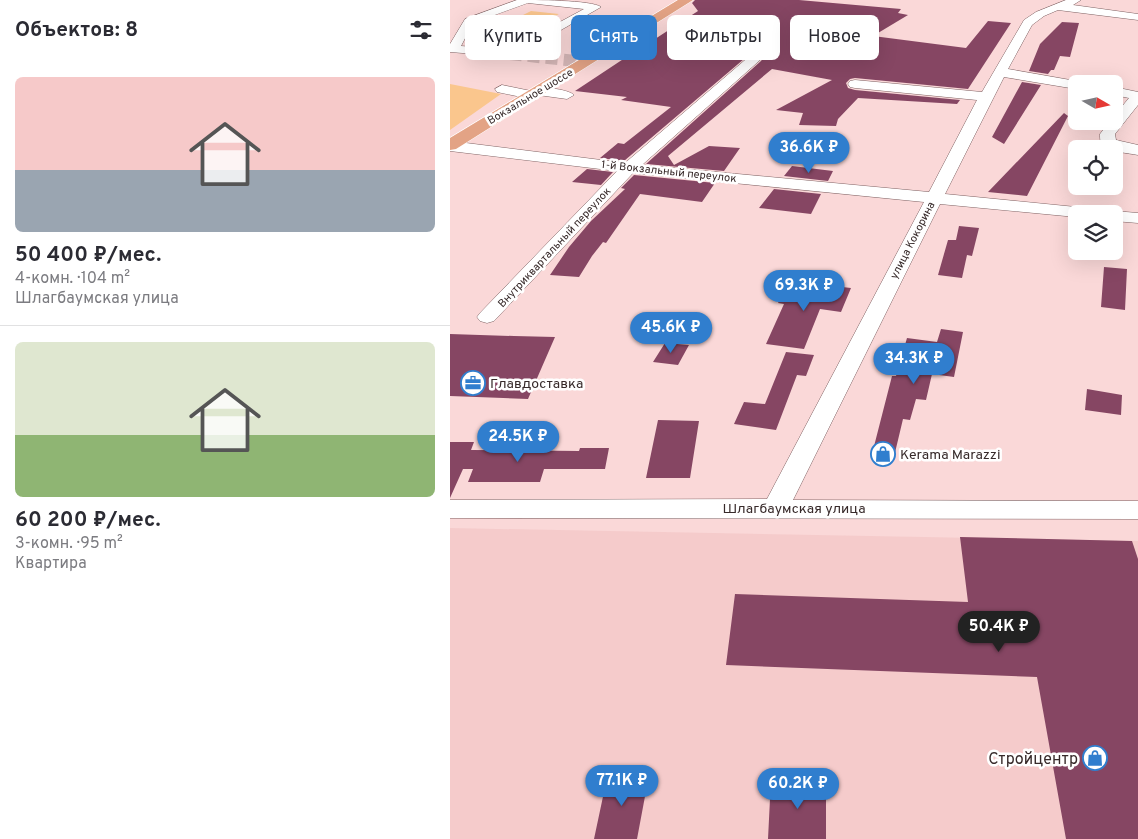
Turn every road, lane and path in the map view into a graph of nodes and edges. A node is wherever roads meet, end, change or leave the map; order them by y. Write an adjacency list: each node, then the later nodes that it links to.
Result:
1 (527, 0): 1 (street)
2 (687, 0): 5 (main road, Вокзальное шоссе)
3 (1068, 3): 4 (street); 8 (street, улица Кокорина)
4 (1138, 17)
5 (657, 18)
6 (583, 60): 12 (main road, Вокзальное шоссе)
7 (753, 60): 19 (street, Внутриквартальный переулок)
8 (1000, 72): 10 (street); 16 (street, улица Кокорина)
9 (855, 84): 16 (street)
10 (1068, 84)
11 (502, 89): 12 (street)
12 (534, 93): 14 (street); 17 (main road, Вокзальное шоссе)
13 (1123, 94): 15 (street)
14 (567, 95)
15 (1138, 96): 18 (street)
16 (986, 97): 20 (street, улица Кокорина)
17 (450, 146): 19 (street, 1-й Вокзальный переулок)
18 (1138, 150)
19 (629, 168): 20 (street, 1-й Вокзальный переулок); 24 (street, Внутриквартальный переулок)
20 (934, 197): 21 (street, 1-й Вокзальный переулок); 25 (street, улица Кокорина)
21 (1068, 211)
22 (1123, 217): 23 (street)
23 (1138, 218)
24 (487, 317)
25 (776, 508): 26 (street, Шлагбаумская улица); 27 (street, Шлагбаумская улица)
26 (450, 509)
27 (1138, 510)

